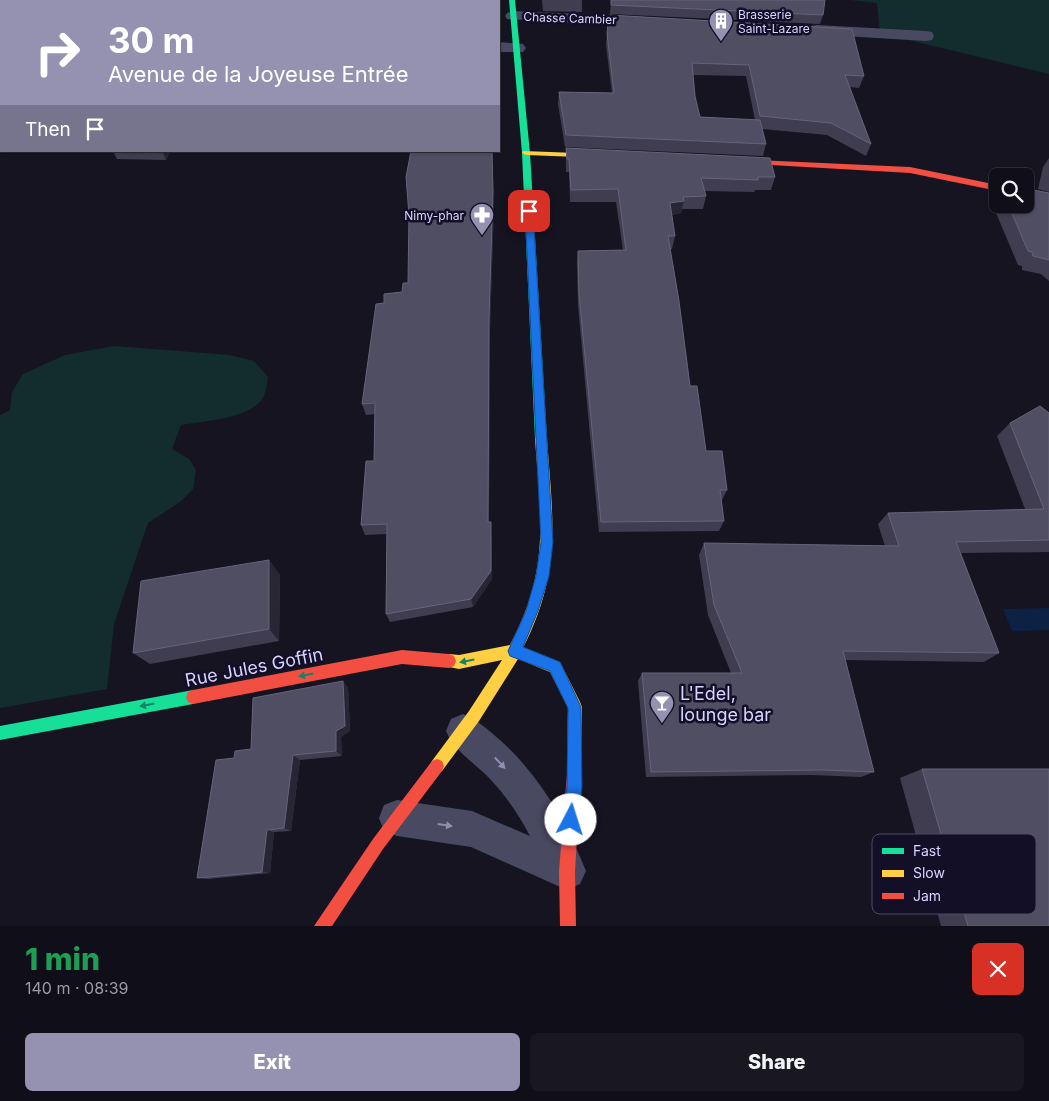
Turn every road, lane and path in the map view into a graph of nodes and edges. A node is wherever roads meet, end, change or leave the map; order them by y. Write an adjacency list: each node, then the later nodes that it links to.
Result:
1 (512, 8): 2 (street, Chasse Cambier); 6 (main road)
2 (660, 22)
3 (800, 29): 4 (street)
4 (926, 36)
5 (500, 47): 6 (street)
6 (517, 48): 7 (main road)
7 (526, 153): 8 (main road); 11 (main road)
8 (612, 156)
9 (721, 160): 10 (main road)
10 (989, 186)
11 (515, 651): 12 (main road); 13 (main road, Rue Jules Goffin, one-way to 13); 15 (main road)
12 (463, 731): 14 (main road); 15 (street, one-way to 15)
13 (0, 733)
14 (397, 818): 15 (street, one-way to 15); 16 (main road)
15 (567, 871): 17 (main road)
16 (322, 926)
17 (568, 926)

